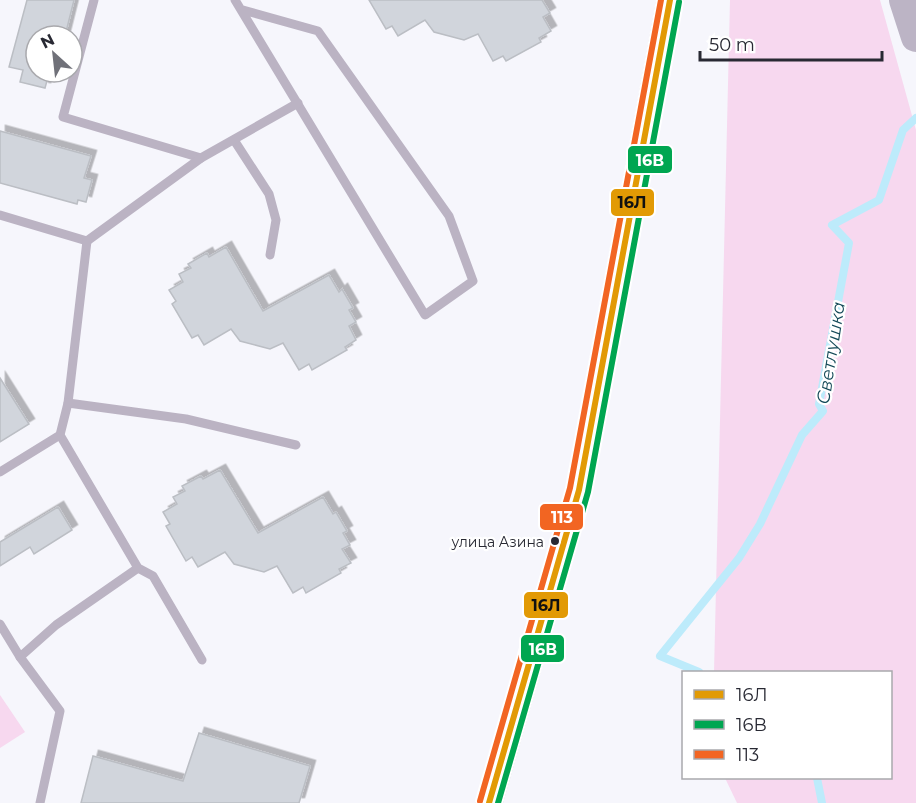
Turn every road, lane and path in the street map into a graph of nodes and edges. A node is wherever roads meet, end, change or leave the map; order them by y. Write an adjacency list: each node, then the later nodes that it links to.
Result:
1 (94, 0): 7 (lane)
2 (235, 0): 4 (lane)
3 (670, 0): 20 (main road)
4 (243, 10): 5 (lane); 5 (lane)
5 (298, 103): 6 (lane)
6 (234, 140): 7 (lane); 10 (lane)
7 (201, 158): 9 (lane)
8 (0, 215): 9 (lane)
9 (87, 241): 11 (lane)
10 (270, 255)
11 (68, 404): 12 (lane); 13 (lane)
12 (60, 435): 14 (lane); 15 (lane)
13 (296, 445)
14 (0, 472)
15 (138, 568): 17 (lane); 18 (lane)
16 (0, 624): 17 (lane)
17 (20, 657): 19 (lane)
18 (202, 660)
19 (40, 803)
20 (489, 803)

